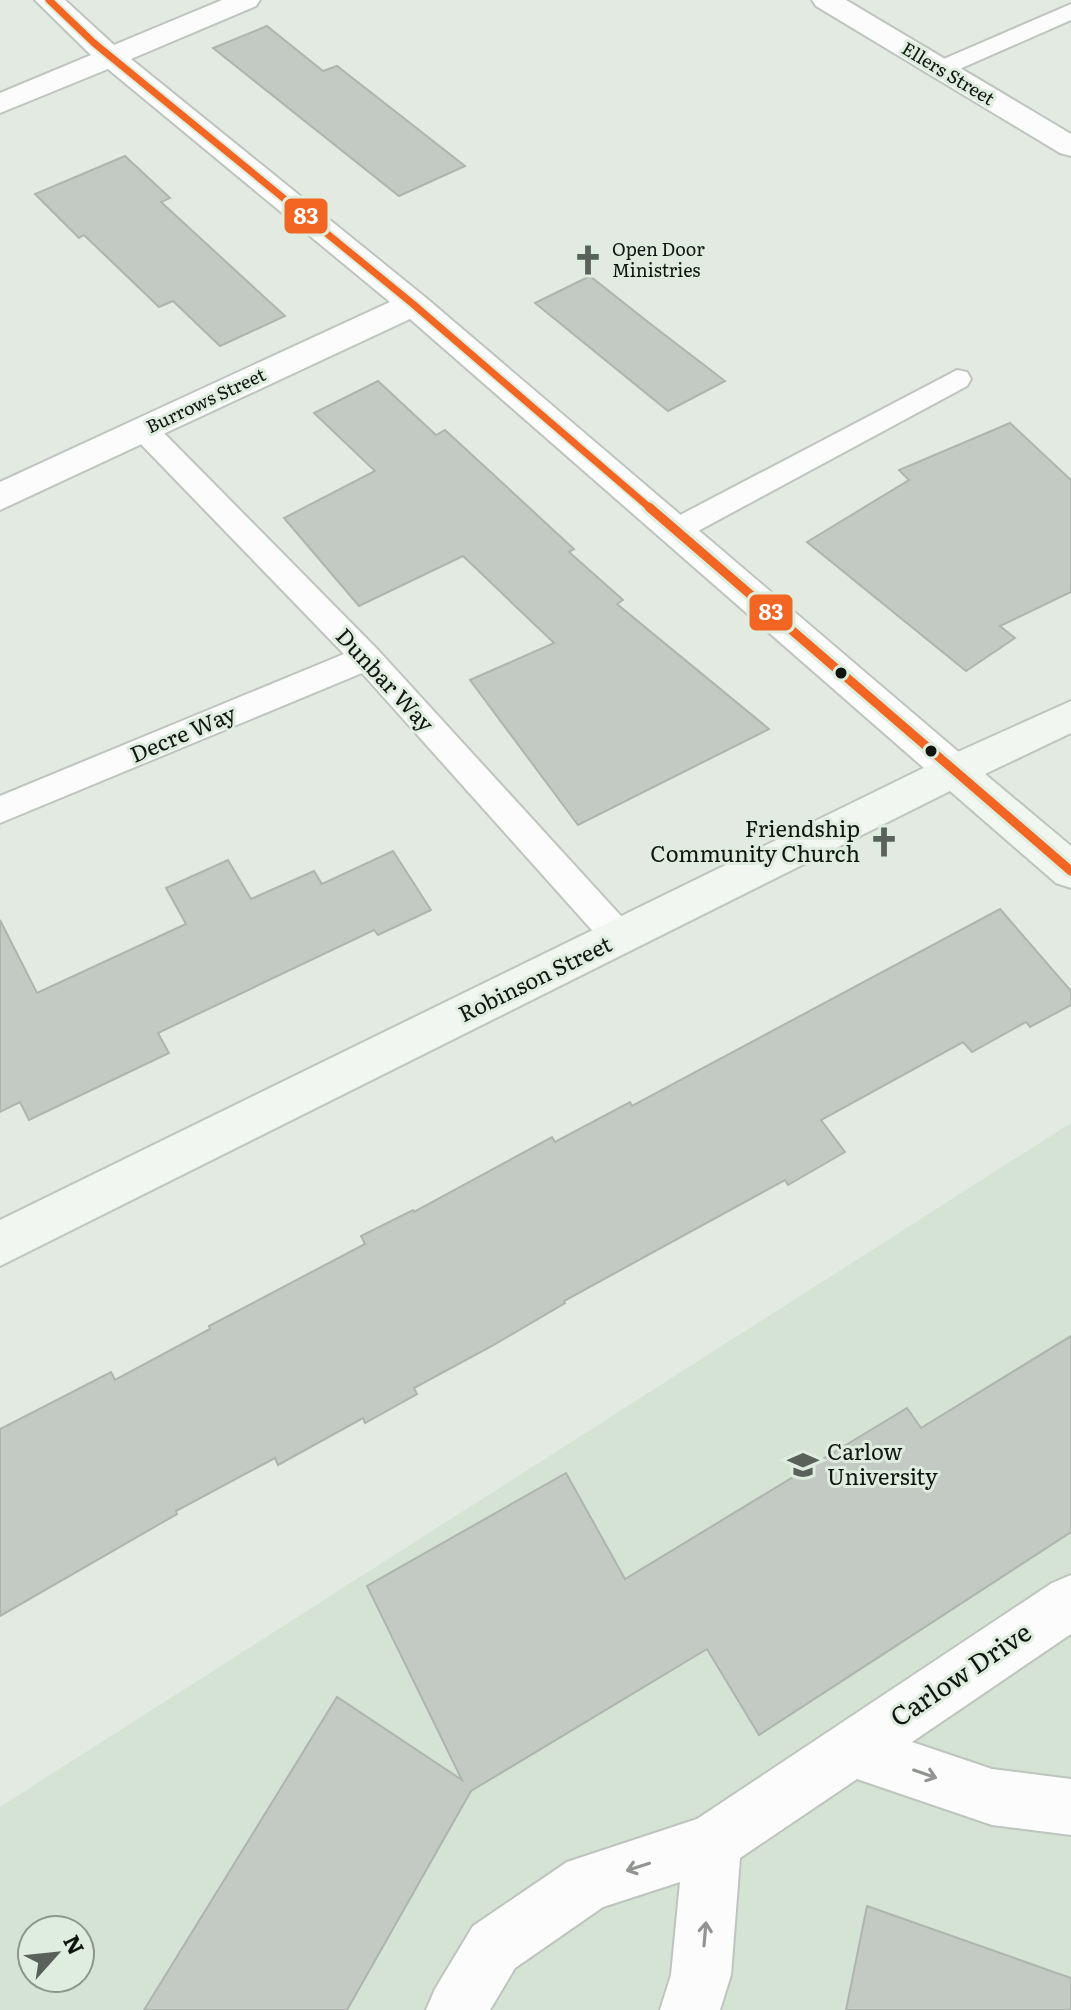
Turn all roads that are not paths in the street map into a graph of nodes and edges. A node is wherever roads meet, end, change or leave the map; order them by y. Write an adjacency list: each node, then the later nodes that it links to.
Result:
1 (49, 0): 5 (street)
2 (246, 0): 5 (street)
3 (826, 0): 6 (street, Ellers Street)
4 (1071, 11): 6 (lane)
5 (112, 56): 7 (street); 9 (street)
6 (940, 69): 8 (street, Ellers Street)
7 (0, 104)
8 (1071, 147)
9 (413, 304): 11 (street, Burrows Street); 13 (street)
10 (957, 379): 13 (lane)
11 (144, 430): 12 (street, Burrows Street); 14 (lane, Dunbar Way)
12 (0, 497)
13 (674, 531): 16 (street)
14 (367, 658): 17 (lane, Decre Way); 19 (lane, Dunbar Way)
15 (1071, 716): 16 (street, Robinson Street)
16 (954, 771): 18 (street); 19 (street, Robinson Street)
17 (0, 810)
18 (1071, 871)
19 (619, 937): 20 (street, Robinson Street)
20 (0, 1244)
21 (1071, 1602): 22 (street, Carlow Drive)
22 (851, 1749): 23 (street, Carlow Drive, one-way to 23); 24 (street, Carlow Drive)
23 (1071, 1807)
24 (712, 1843): 25 (street, Carlow Drive, one-way to 25); 26 (street, one-way to 24)
25 (456, 2010)
26 (690, 2010)

